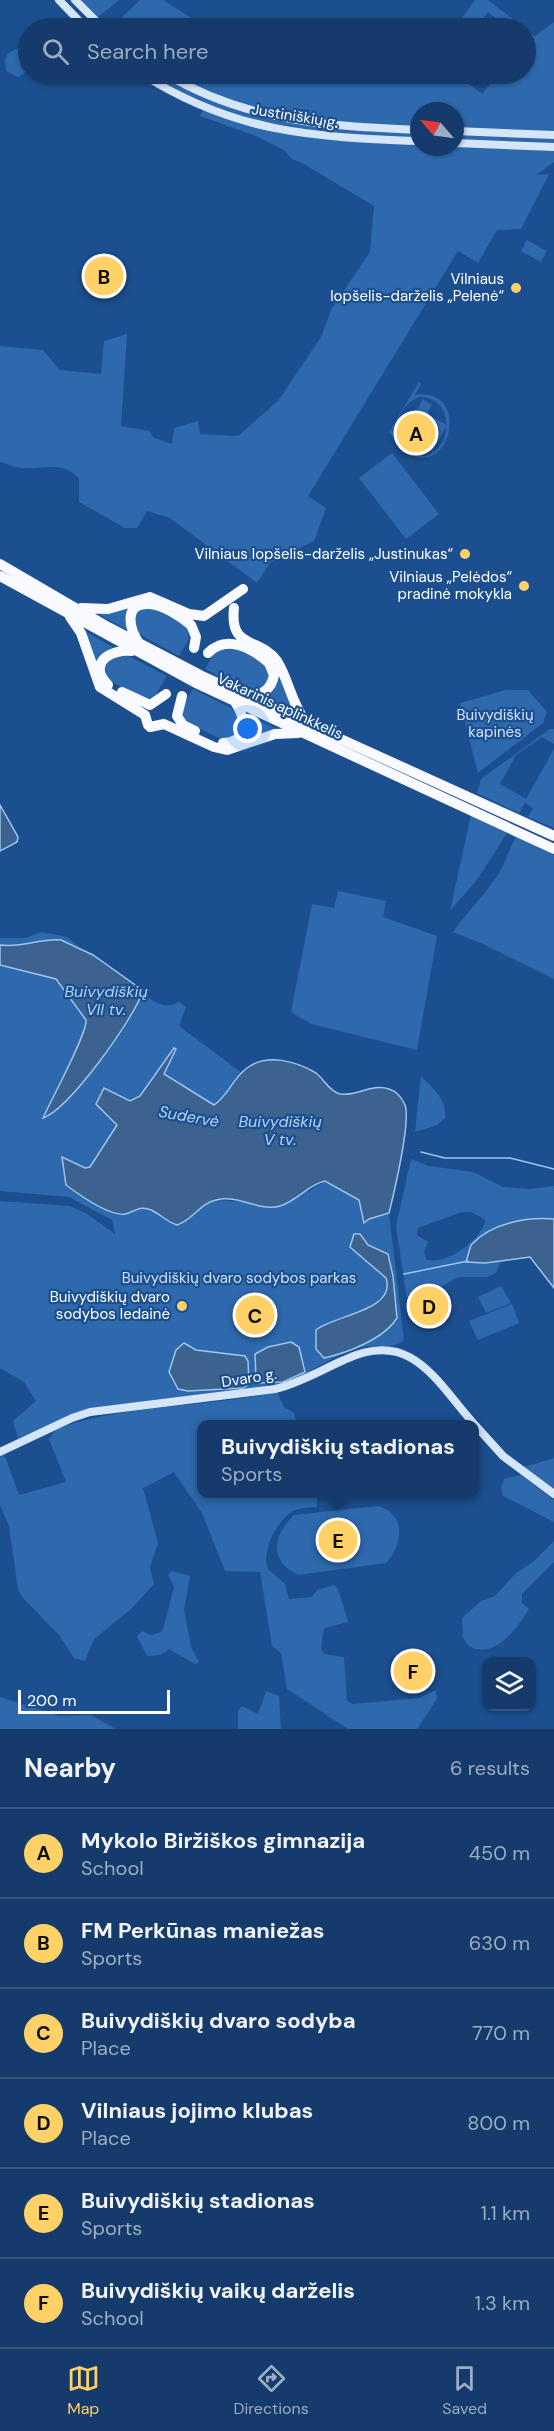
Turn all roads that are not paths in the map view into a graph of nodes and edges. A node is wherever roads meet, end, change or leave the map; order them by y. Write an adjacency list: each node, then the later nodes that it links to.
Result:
1 (59, 0): 3 (main road)
2 (75, 0): 4 (main road)
3 (76, 18)
4 (93, 18)
5 (161, 84): 10 (main road, Justiniškių g.)
6 (186, 84): 7 (main road, Justiniškių g.)
7 (410, 130)
8 (464, 131): 9 (main road)
9 (554, 135)
10 (410, 141)
11 (464, 143): 12 (main road)
12 (554, 147)
13 (0, 564): 17 (highway, Vakarinis aplinkkelis)
14 (0, 576): 17 (highway, Vakarinis aplinkkelis)
15 (243, 589): 17 (highway)
16 (234, 608): 24 (highway)
17 (70, 610): 18 (highway, Vakarinis aplinkkelis); 24 (highway)
18 (137, 647): 19 (highway); 21 (highway); 23 (highway, Vakarinis aplinkkelis)
19 (194, 648)
20 (208, 652): 23 (highway)
21 (166, 694)
22 (182, 696): 23 (highway)
23 (237, 698): 24 (highway, Vakarinis aplinkkelis)
24 (307, 730): 25 (highway, Vakarinis aplinkkelis); 26 (highway, Vakarinis aplinkkelis)
25 (554, 836)
26 (554, 849)
27 (469, 1420): 29 (main road, Dvaro g.)
28 (479, 1430): 30 (main road, Dvaro g.)
29 (0, 1452)
30 (554, 1494)

